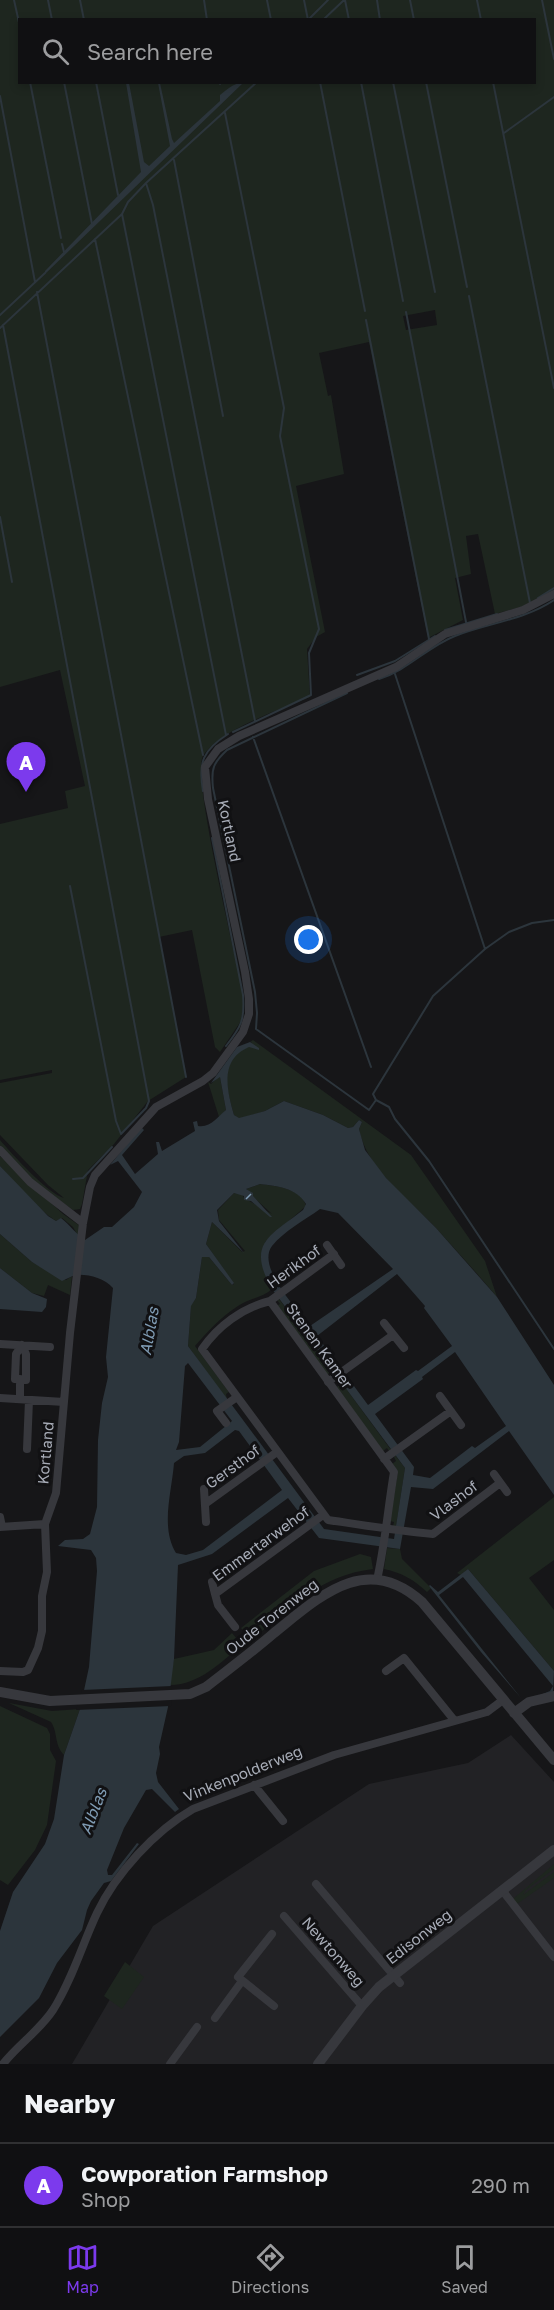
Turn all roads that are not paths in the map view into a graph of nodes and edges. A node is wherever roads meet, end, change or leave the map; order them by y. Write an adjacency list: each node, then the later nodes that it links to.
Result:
1 (554, 594): 3 (street, Kortland)
2 (0, 1150): 3 (street)
3 (83, 1223): 19 (street, Kortland)
4 (327, 1245): 5 (street, Herikhof)
5 (334, 1254): 6 (street, Herikhof); 7 (street, Herikhof)
6 (341, 1265)
7 (270, 1301): 14 (street, Stenen Kamer); 17 (street, Stenen Kamer)
8 (384, 1323): 9 (street)
9 (393, 1335): 13 (street); 14 (street)
10 (0, 1344): 11 (street)
11 (22, 1346): 12 (street); 18 (street)
12 (50, 1347)
13 (404, 1348)
14 (332, 1380): 25 (street, Stenen Kamer)
15 (440, 1396): 20 (street)
16 (0, 1398): 18 (street)
17 (235, 1398): 21 (street); 24 (street, Stenen Kamer)
18 (24, 1399): 19 (street); 23 (street)
19 (64, 1402): 34 (street, Kortland)
20 (451, 1411): 22 (street); 25 (street)
21 (226, 1423)
22 (461, 1425)
23 (27, 1449)
24 (274, 1454): 30 (street, Gersthof); 32 (street, Stenen Kamer)
25 (387, 1456): 36 (street, Stenen Kamer)
26 (494, 1474): 27 (street, Vlashof)
27 (500, 1483): 29 (street, Vlashof); 36 (street, Vlashof)
28 (204, 1489): 30 (street, Gersthof)
29 (507, 1492)
30 (205, 1504): 33 (street, Gersthof)
31 (0, 1517): 35 (street)
32 (321, 1517): 36 (street); 39 (street, Emmertarwehof)
33 (206, 1522)
34 (45, 1524): 35 (street); 41 (street, Kortland)
35 (1, 1527)
36 (387, 1531): 37 (street, Stenen Kamer)
37 (377, 1580): 43 (street, Oude Torenweg); 45 (street, Oude Torenweg)
38 (212, 1582): 39 (street, Emmertarwehof)
39 (215, 1594): 40 (street, Emmertarwehof)
40 (235, 1627)
41 (0, 1671)
42 (386, 1671): 47 (street)
43 (3, 1693)
44 (554, 1696): 46 (street)
45 (503, 1700): 46 (street, Oude Torenweg); 47 (street, Vinkenpolderweg)
46 (514, 1713): 48 (street, Oude Torenweg)
47 (454, 1720): 49 (street, Vinkenpolderweg)
48 (554, 1760)
49 (257, 1789): 50 (street); 63 (street, Vinkenpolderweg)
50 (283, 1821)
51 (554, 1850): 53 (street, Edisonweg)
52 (316, 1884): 57 (street)
53 (502, 1890): 56 (street); 57 (street, Edisonweg)
54 (284, 1916): 60 (street, Newtonweg)
55 (272, 1934): 58 (street)
56 (554, 1957)
57 (397, 1979): 60 (street, Edisonweg)
58 (242, 1980): 59 (street); 61 (street)
59 (274, 2006)
60 (362, 2006): 65 (street, Edisonweg)
61 (215, 2018)
62 (197, 2027): 64 (street)
63 (3, 2064)
64 (170, 2064)
65 (318, 2064)

